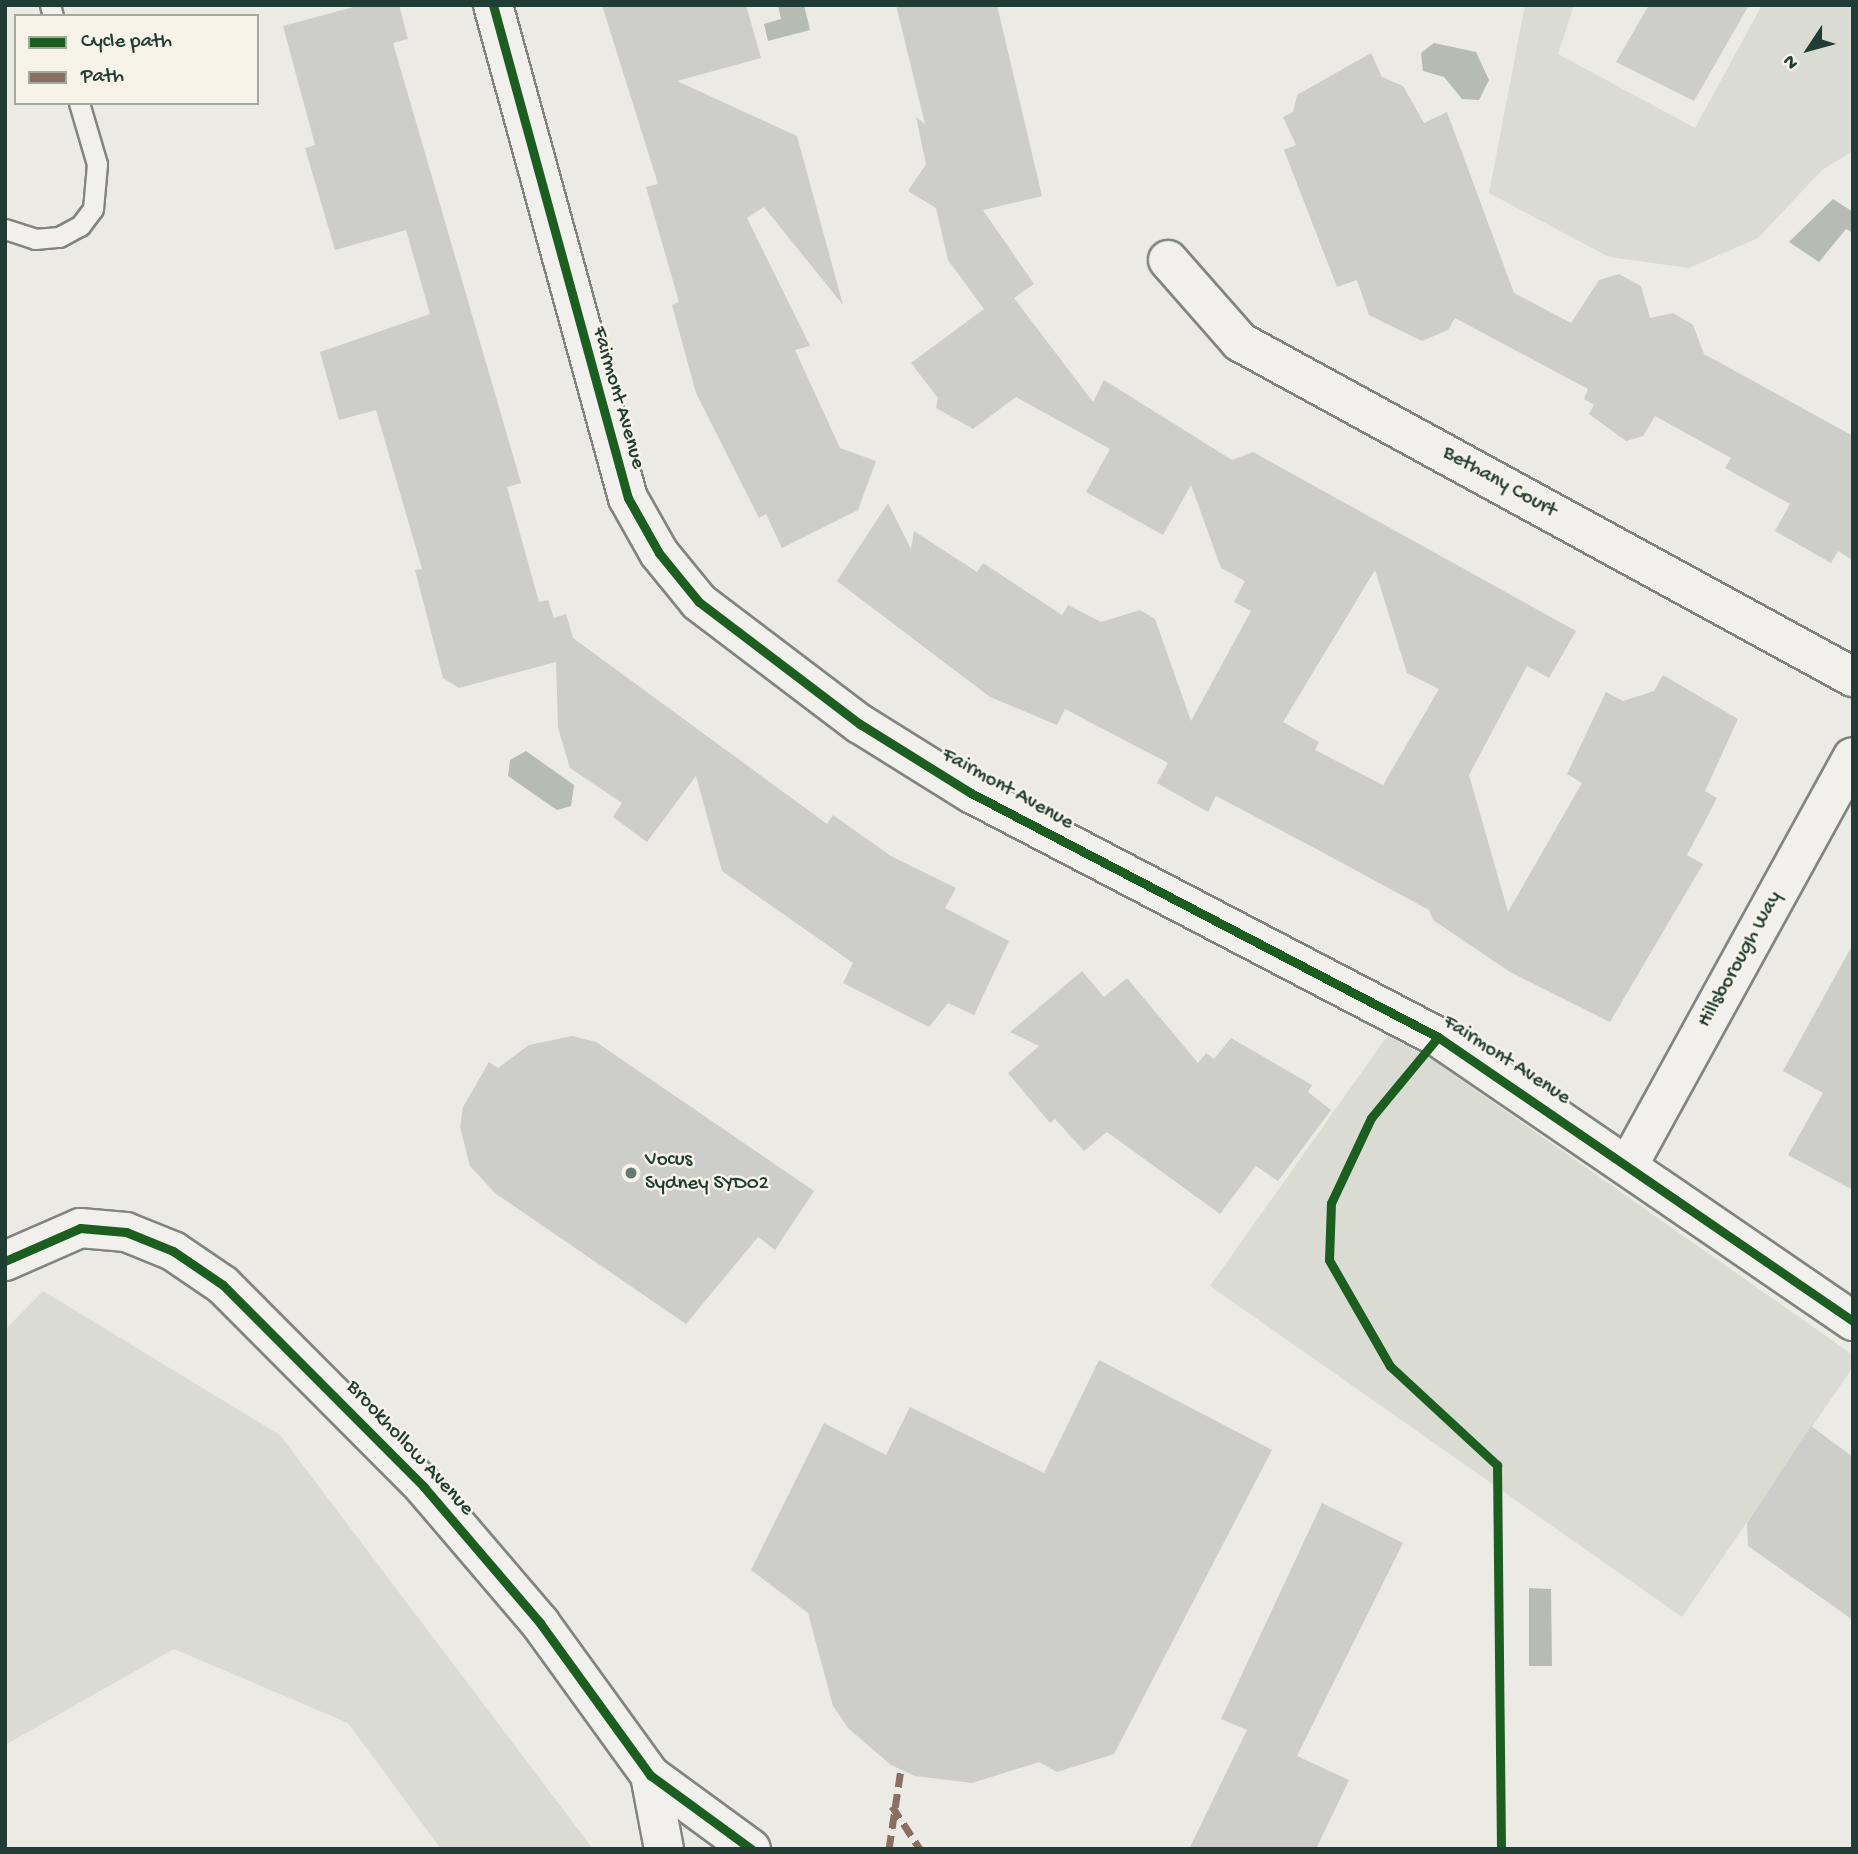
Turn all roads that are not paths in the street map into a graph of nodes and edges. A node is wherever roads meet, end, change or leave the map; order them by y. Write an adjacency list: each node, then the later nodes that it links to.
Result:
1 (493, 5): 7 (street, Fairmont Avenue)
2 (80, 105): 3 (lane)
3 (5, 229)
4 (1168, 260): 5 (street, Bethany Court)
5 (1853, 677)
6 (1853, 757): 7 (street, Hillsborough Way)
7 (1630, 1162): 9 (street, Fairmont Avenue)
8 (5, 1261): 10 (street, Brookhollow Avenue)
9 (1853, 1321)
10 (650, 1775): 11 (street, Brookhollow Avenue); 12 (street, Brookhollow Avenue)
11 (664, 1849)
12 (751, 1849)

